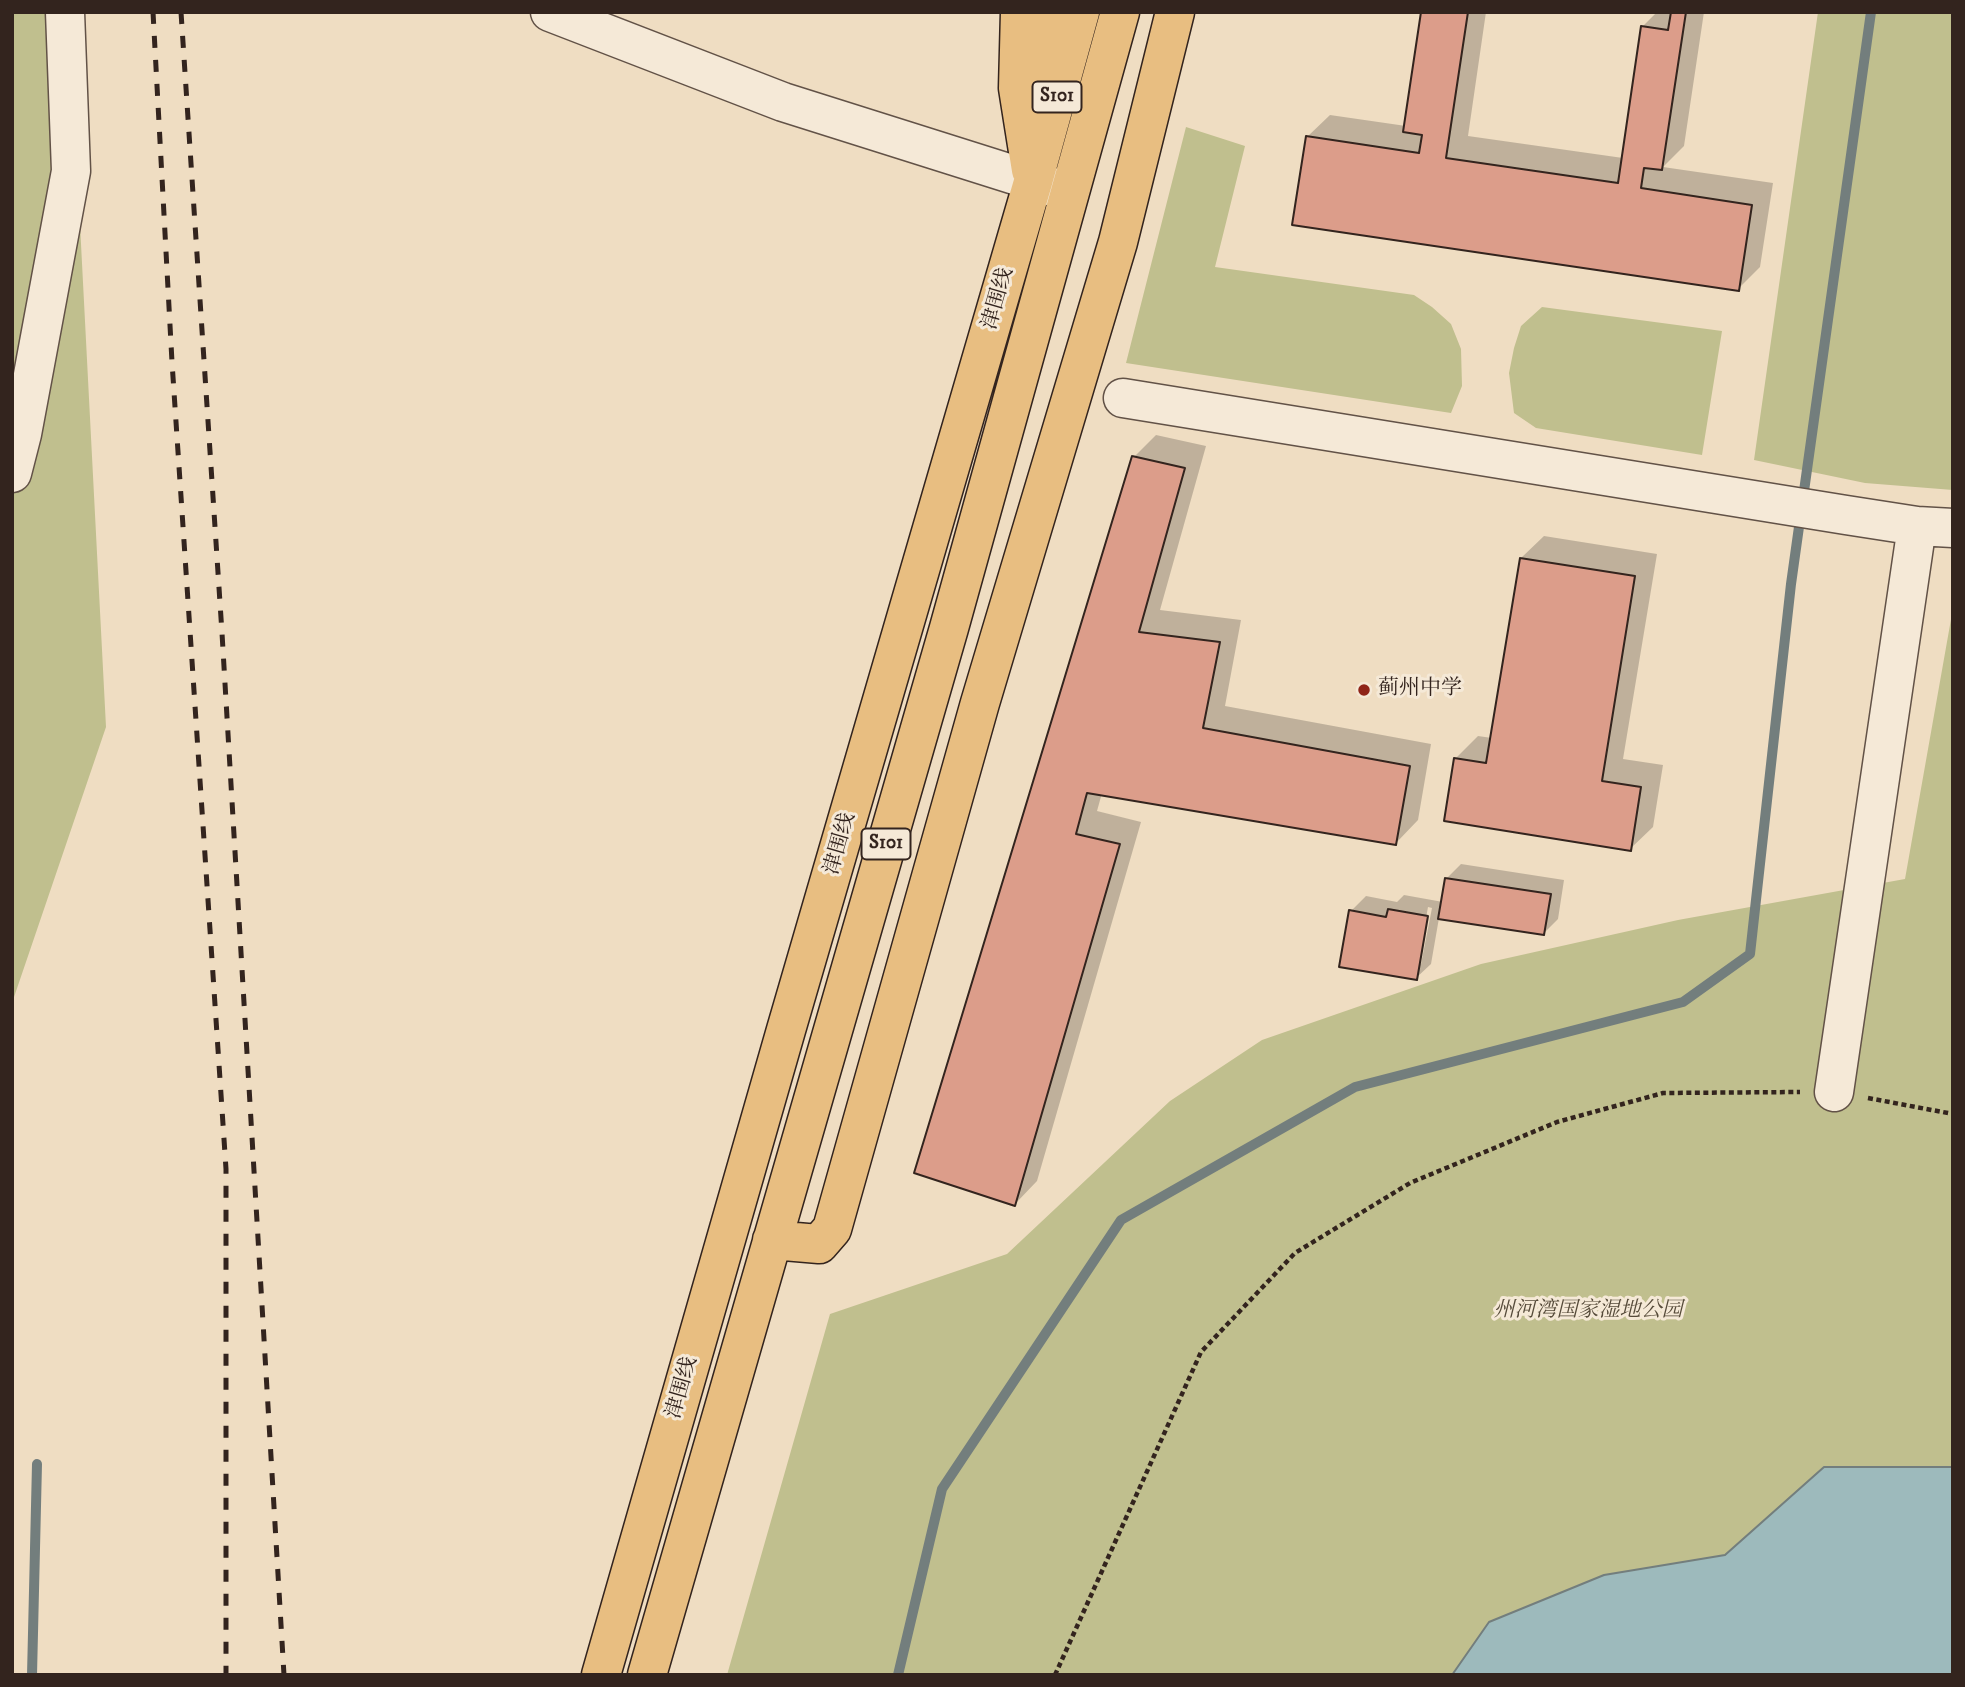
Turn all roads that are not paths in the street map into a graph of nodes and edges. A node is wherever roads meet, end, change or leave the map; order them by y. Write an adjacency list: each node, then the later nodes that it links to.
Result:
1 (65, 12): 11 (street)
2 (550, 12): 8 (street)
3 (1020, 12): 8 (main road)
4 (1048, 12): 8 (main road)
5 (1080, 12): 8 (main road, 津围线 / S101)
6 (1120, 12): 9 (main road, 津围线 / S101)
7 (1175, 12): 14 (main road)
8 (1033, 182): 9 (street); 15 (main road, 津围线 / S101)
9 (1071, 193): 14 (main road, 津围线 / S101)
10 (1123, 398): 12 (street)
11 (12, 473)
12 (1935, 527): 13 (street)
13 (1834, 1092)
14 (772, 1240): 16 (main road, 津围线 / S101)
15 (601, 1675)
16 (647, 1675)

